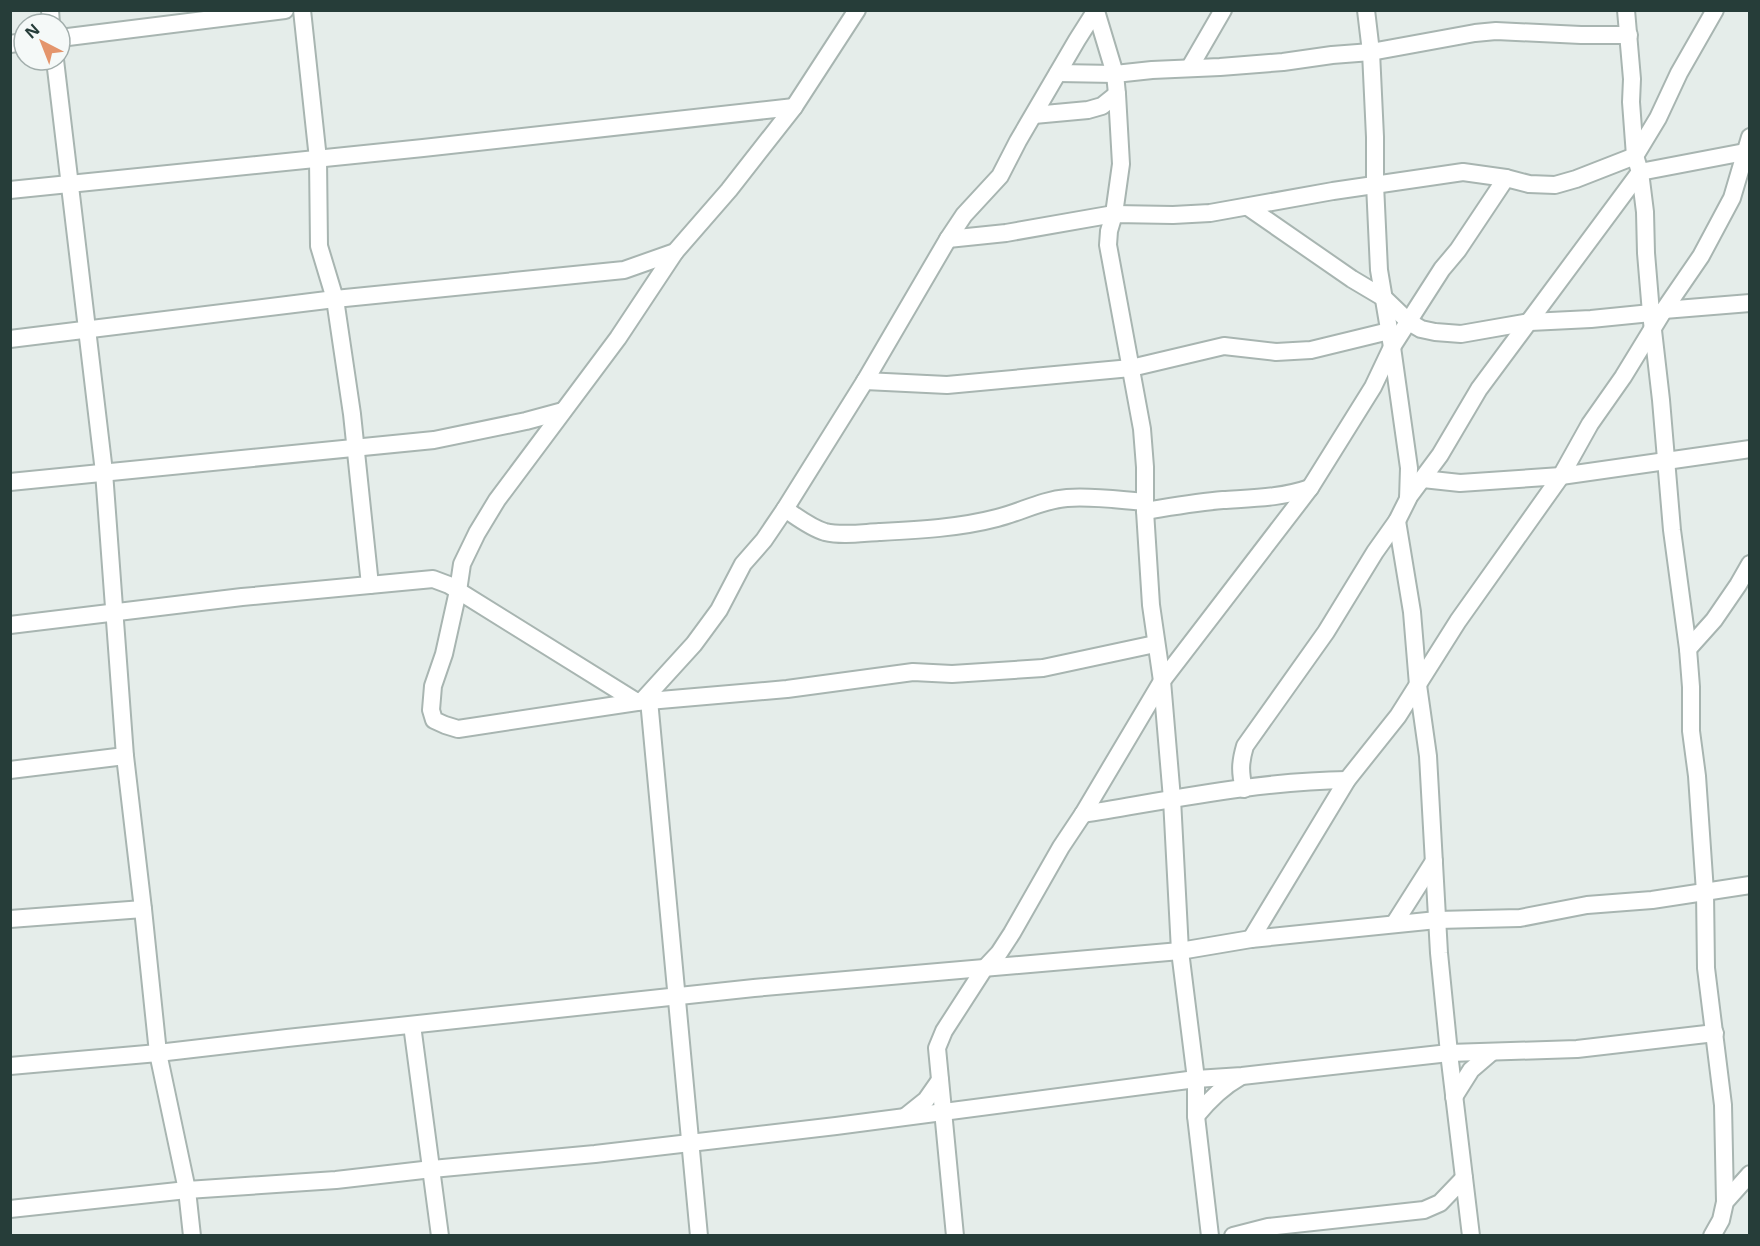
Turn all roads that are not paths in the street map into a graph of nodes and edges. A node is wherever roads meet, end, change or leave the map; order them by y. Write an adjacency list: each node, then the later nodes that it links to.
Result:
1 (285, 10): 10 (street)
2 (302, 10): 20 (street)
3 (1223, 10): 12 (street)
4 (1366, 10): 11 (street)
5 (1626, 10): 9 (street)
6 (1715, 10): 21 (street)
7 (856, 11): 17 (street)
8 (1096, 11): 14 (street); 15 (street)
9 (1629, 35): 11 (street); 21 (street)
10 (72, 37)
11 (1371, 52): 12 (street); 24 (street)
12 (1190, 67): 15 (street)
13 (56, 72): 23 (street)
14 (1058, 74): 15 (street); 18 (street)
15 (1115, 74): 16 (street)
16 (1118, 94): 18 (street); 27 (street)
17 (794, 107): 20 (street); 29 (street)
18 (1034, 115): 28 (street)
19 (1748, 147): 21 (street); 33 (street)
20 (318, 159): 23 (street); 31 (street)
21 (1637, 164): 22 (street); 33 (street); 35 (street)
22 (1506, 178): 24 (street); 34 (street)
23 (69, 184): 25 (street); 36 (street)
24 (1375, 184): 26 (street); 30 (street)
25 (10, 190)
26 (1248, 207): 27 (street); 30 (street)
27 (1114, 214): 28 (street); 39 (street)
28 (948, 239): 40 (street)
29 (675, 252): 31 (street); 41 (street)
30 (1384, 298): 34 (street); 38 (street)
31 (335, 299): 36 (street); 42 (street)
32 (1749, 303): 33 (street)
33 (1655, 317): 35 (street); 44 (street); 46 (street)
34 (1408, 322): 35 (street); 38 (street)
35 (1530, 322): 47 (street)
36 (87, 330): 37 (street); 45 (street)
37 (10, 339)
38 (1390, 339): 39 (street); 49 (street); 50 (street)
39 (1131, 368): 40 (street); 51 (street)
40 (865, 381): 52 (street)
41 (563, 411): 42 (street); 54 (street)
42 (355, 448): 45 (street); 57 (street)
43 (1749, 449): 44 (street)
44 (1666, 461): 46 (street); 62 (street)
45 (104, 472): 48 (street); 59 (street)
46 (1561, 476): 47 (street); 64 (street)
47 (1423, 479): 50 (street)
48 (10, 482)
49 (1310, 488): 51 (street); 63 (street)
50 (1408, 499): 53 (street)
51 (1145, 506): 52 (street); 61 (street)
52 (785, 509): 65 (street)
53 (1397, 521): 64 (street); 69 (street)
54 (462, 564): 56 (street); 58 (street)
55 (1749, 564): 62 (street)
56 (433, 579): 57 (street); 58 (street)
57 (370, 585): 59 (street)
58 (458, 591): 65 (street); 65 (street)
59 (115, 614): 60 (street); 66 (street)
60 (10, 625)
61 (1155, 644): 63 (street); 65 (street)
62 (1688, 649): 74 (street)
63 (1162, 681): 70 (street); 71 (street)
64 (1418, 685): 68 (street); 72 (street)
65 (643, 701): 82 (street)
66 (125, 756): 67 (street); 75 (street)
67 (10, 770)
68 (1347, 780): 69 (street); 79 (street)
69 (1244, 789): 70 (street)
70 (1172, 799): 71 (street); 80 (street)
71 (1083, 814): 81 (street)
72 (1434, 861): 77 (street); 78 (street)
73 (1749, 885): 74 (street)
74 (1705, 891): 77 (street); 84 (street)
75 (143, 909): 76 (street); 86 (street)
76 (10, 919)
77 (1437, 920): 78 (street); 87 (street)
78 (1394, 924): 79 (street)
79 (1251, 939): 80 (street)
80 (1180, 951): 81 (street); 90 (street)
81 (984, 969): 82 (street); 91 (street)
82 (676, 997): 83 (street); 96 (street)
83 (411, 1025): 86 (street); 97 (street)
84 (1715, 1033): 85 (street); 101 (street)
85 (1492, 1052): 87 (street); 92 (street)
86 (158, 1053): 88 (street); 100 (street)
87 (1449, 1053): 89 (street); 92 (street)
88 (10, 1066)
89 (1242, 1076): 90 (street); 94 (street)
90 (1196, 1079): 93 (street); 94 (street)
91 (940, 1080): 93 (street); 95 (street)
92 (1454, 1097): 99 (street)
93 (943, 1112): 95 (street); 107 (street)
94 (1196, 1116): 108 (street)
95 (905, 1117): 96 (street)
96 (690, 1143): 97 (street); 106 (street)
97 (432, 1169): 100 (street); 105 (street)
98 (1749, 1174): 101 (street)
99 (1464, 1178): 109 (street); 110 (street)
100 (187, 1190): 102 (street); 104 (street)
101 (1725, 1202): 103 (street)
102 (10, 1209)
103 (1723, 1228): 111 (street)
104 (192, 1236)
105 (440, 1236)
106 (699, 1236)
107 (955, 1236)
108 (1210, 1236)
109 (1233, 1236)
110 (1471, 1236)
111 (1712, 1236)

